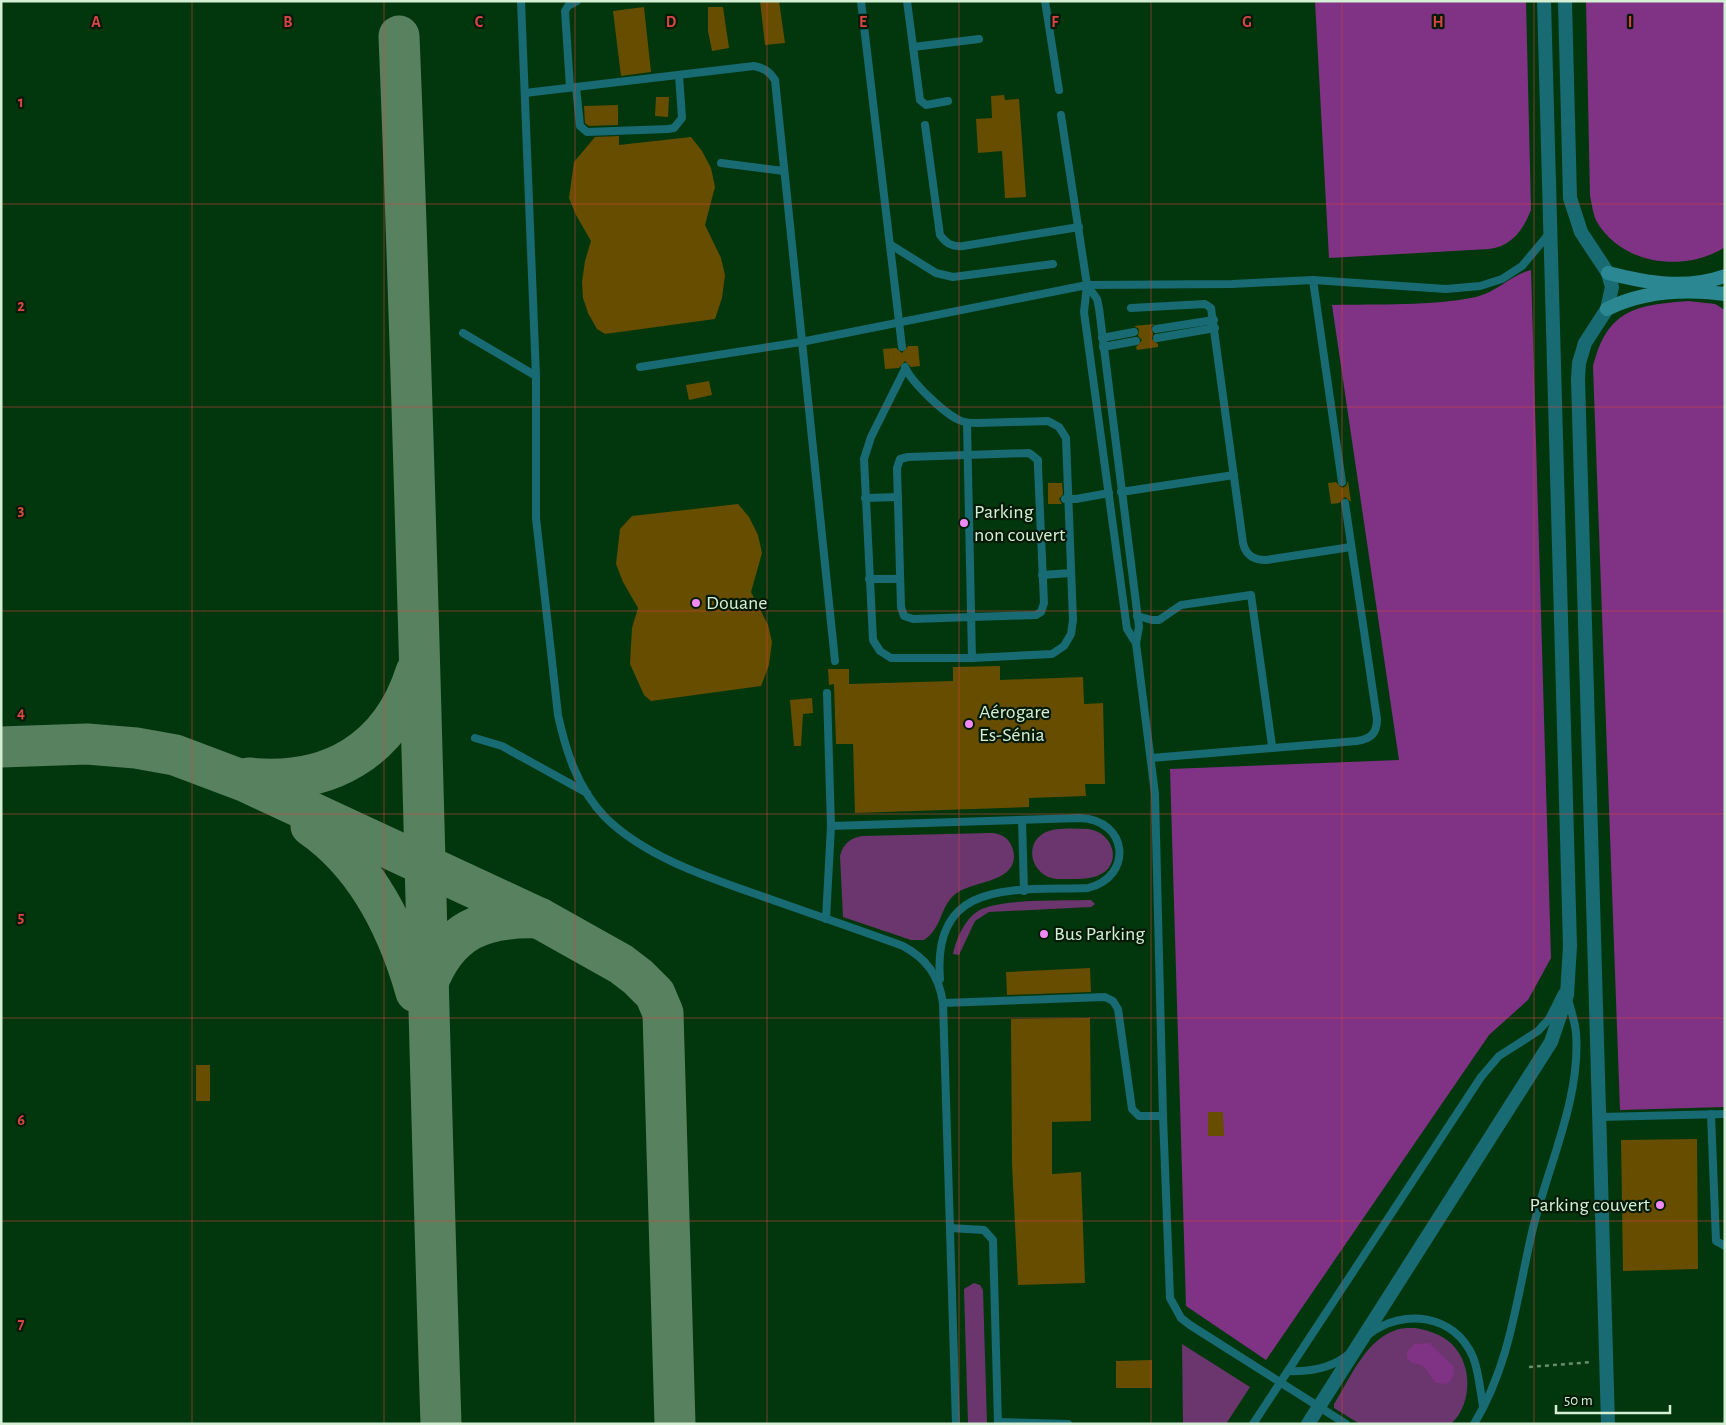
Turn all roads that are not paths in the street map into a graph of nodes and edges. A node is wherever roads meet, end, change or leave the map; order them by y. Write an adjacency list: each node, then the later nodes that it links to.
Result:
1 (521, 1): 13 (lane)
2 (578, 1): 11 (lane)
3 (861, 1): 21 (lane)
4 (907, 1): 9 (lane)
5 (1045, 1): 12 (lane)
6 (1544, 1): 20 (street)
7 (1565, 1): 23 (street)
8 (979, 39): 9 (lane)
9 (913, 47): 14 (lane)
10 (679, 74): 11 (lane); 11 (lane); 18 (lane)
11 (573, 87): 13 (lane)
12 (1059, 90)
13 (525, 93): 42 (lane)
14 (948, 101)
15 (1061, 115): 19 (lane)
16 (925, 125): 19 (lane)
17 (721, 162): 18 (lane)
18 (784, 171): 38 (lane)
19 (1079, 227): 26 (lane)
20 (1551, 231): 25 (lane); 44 (street)
21 (891, 246): 22 (lane); 30 (lane)
22 (1052, 264)
23 (1608, 273): 24 (main road); 29 (street)
24 (1725, 276)
25 (1313, 280): 26 (lane); 48 (lane)
26 (1087, 285): 30 (lane); 35 (lane); 50 (lane)
27 (1725, 294): 29 (main road)
28 (1131, 308): 31 (lane)
29 (1608, 309): 43 (street)
30 (899, 324): 38 (lane); 40 (lane)
31 (1215, 324): 32 (lane); 36 (lane); 47 (lane)
32 (1156, 329)
33 (1134, 332): 35 (lane)
34 (463, 333): 42 (lane)
35 (1102, 338): 39 (lane)
36 (1157, 338)
37 (1136, 341): 39 (lane)
38 (801, 342): 41 (lane); 68 (lane)
39 (1103, 346): 49 (lane)
40 (902, 347)
41 (640, 366)
42 (536, 376): 73 (lane)
43 (1578, 402): 44 (street); 85 (street)
44 (1556, 403): 78 (street)
45 (967, 423): 46 (lane); 54 (lane); 55 (lane)
46 (968, 454): 51 (lane); 53 (lane); 64 (lane)
47 (1234, 475): 49 (lane); 57 (lane)
48 (1342, 482)
49 (1121, 492): 58 (lane)
50 (1109, 493): 55 (lane); 59 (lane)
51 (1039, 494): 52 (lane); 61 (lane)
52 (1048, 494)
53 (898, 497): 54 (lane); 63 (lane)
54 (865, 498): 62 (lane)
55 (1067, 499): 60 (lane)
56 (1345, 503): 57 (lane)
57 (1351, 547): 71 (lane)
58 (1130, 560): 59 (lane); 65 (lane)
59 (1118, 561): 66 (lane)
60 (1071, 573): 61 (lane); 67 (lane)
61 (1042, 575): 64 (lane)
62 (868, 579): 63 (lane); 67 (lane)
63 (900, 579): 64 (lane)
64 (972, 616): 67 (lane)
65 (1137, 616): 66 (lane); 71 (lane)
66 (1136, 642): 72 (lane)
67 (972, 658)
68 (835, 661)
69 (827, 693): 75 (lane)
70 (475, 738): 73 (lane)
71 (1272, 746): 72 (lane)
72 (1151, 758): 84 (lane)
73 (587, 793): 77 (lane)
74 (1022, 820): 75 (lane); 76 (lane); 76 (lane)
75 (830, 826): 77 (lane)
76 (1024, 891): 79 (lane)
77 (826, 919): 79 (lane)
78 (1569, 975): 80 (street); 89 (lane)
79 (941, 988): 81 (lane)
80 (1567, 995): 88 (street); 92 (lane)
81 (943, 1003): 84 (lane); 86 (lane)
82 (1711, 1114): 83 (lane); 85 (lane); 87 (lane)
83 (1725, 1114)
84 (1163, 1116): 90 (lane)
85 (1599, 1117): 101 (street)
86 (950, 1228): 94 (lane); 95 (lane)
87 (1725, 1246)
88 (1358, 1344): 89 (lane); 91 (street); 92 (lane)
89 (1288, 1371): 90 (lane)
90 (1281, 1382): 91 (lane); 97 (lane)
91 (1319, 1407): 98 (street); 99 (lane)
92 (1483, 1408): 93 (lane)
93 (1476, 1420): 100 (lane)
94 (998, 1423): 96 (lane)
95 (956, 1424)
96 (1068, 1424)
97 (1253, 1424)
98 (1308, 1424)
99 (1346, 1424)
100 (1470, 1424)
101 (1608, 1424)

